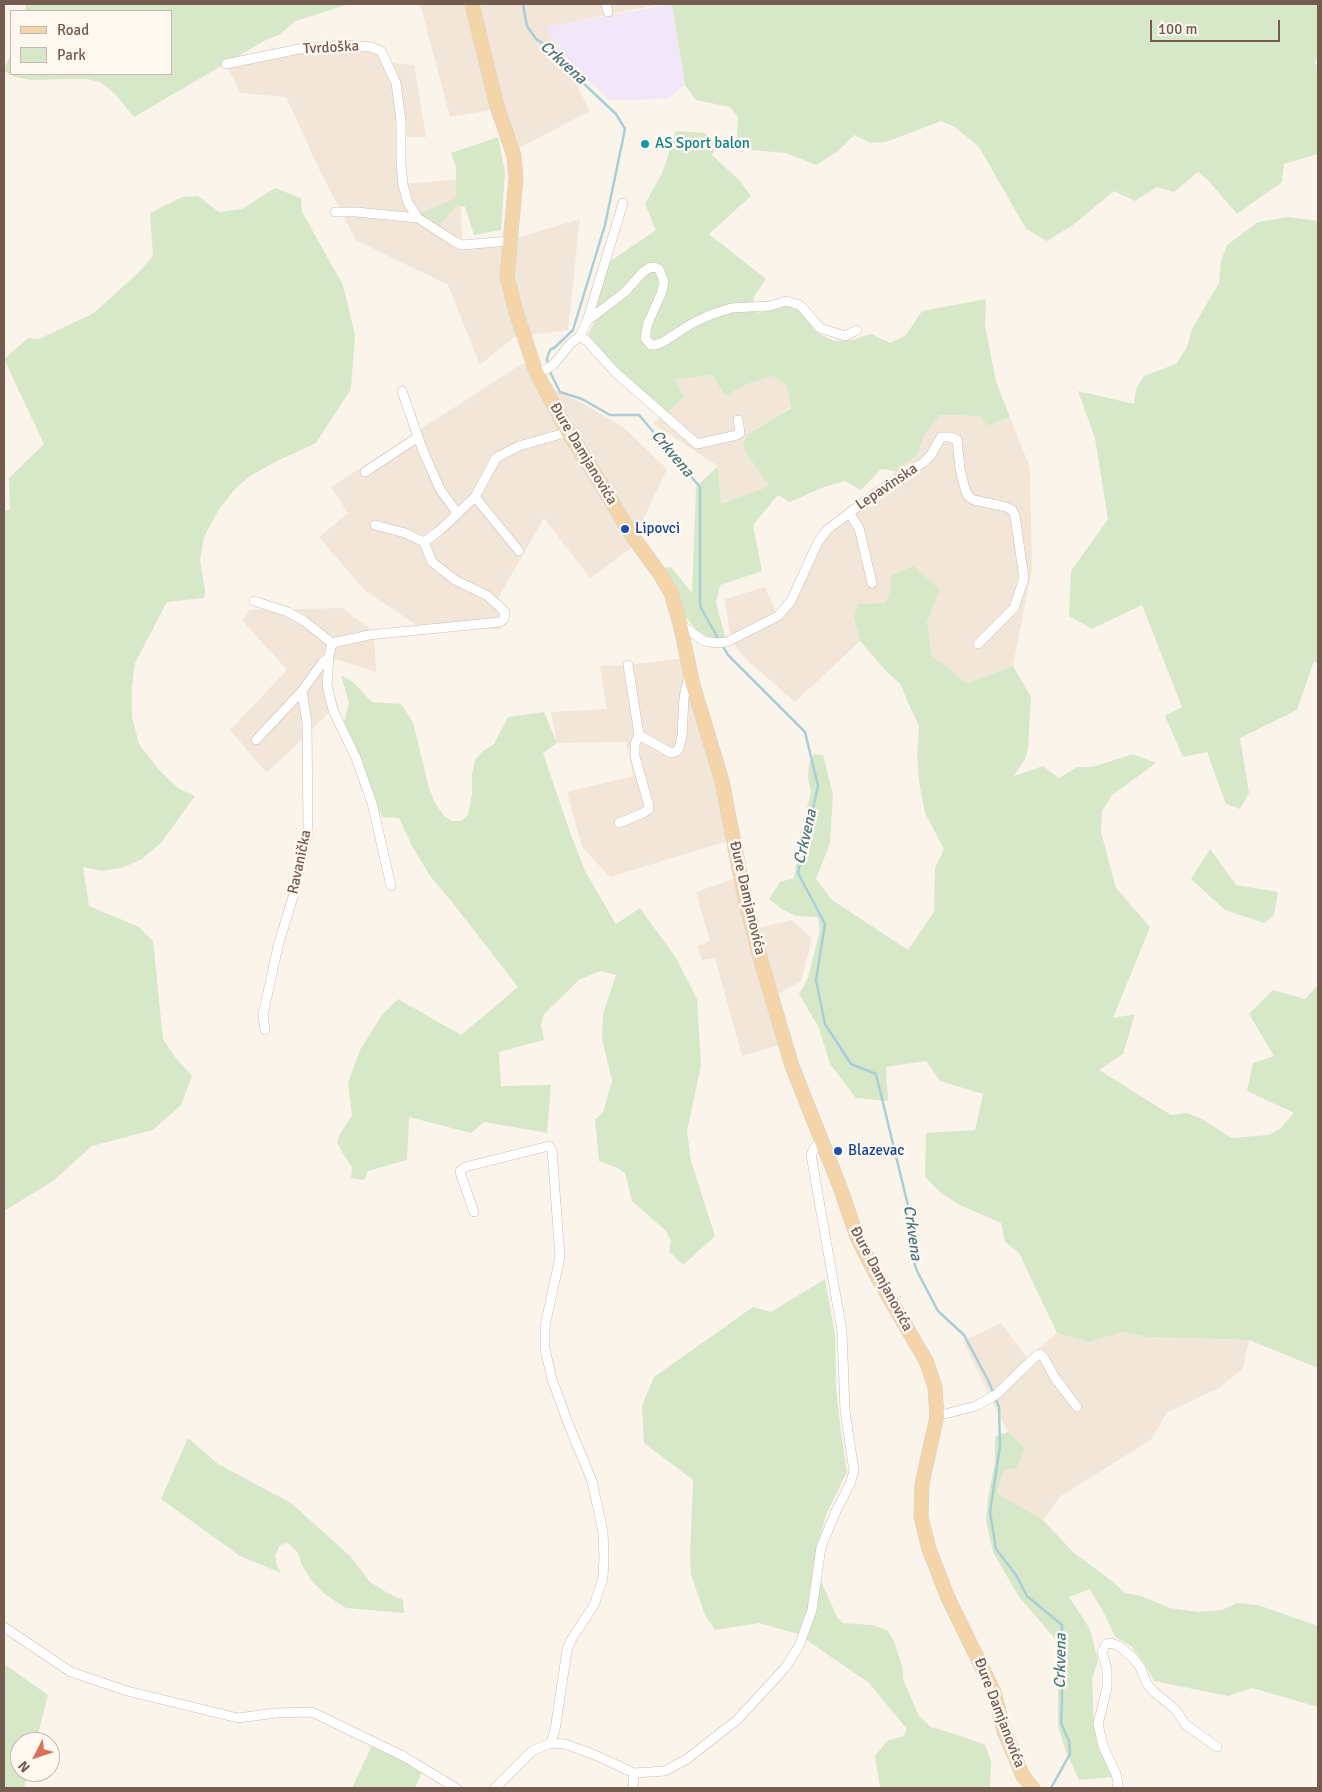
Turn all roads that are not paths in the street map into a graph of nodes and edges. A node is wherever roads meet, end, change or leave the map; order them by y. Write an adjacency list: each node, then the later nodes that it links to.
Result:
1 (472, 4): 6 (main road, Đure Damjanovića)
2 (226, 64): 5 (street, Tvrdoška)
3 (623, 203): 7 (street)
4 (335, 212): 5 (street, Tvrdoška)
5 (418, 218): 6 (street, Tvrdoška)
6 (509, 240): 10 (main road, Đure Damjanovića)
7 (587, 322): 8 (street); 9 (street)
8 (858, 330)
9 (580, 336): 10 (street); 12 (street)
10 (545, 369): 13 (main road, Đure Damjanovića)
11 (402, 391): 14 (street)
12 (738, 420)
13 (568, 432): 16 (street); 24 (main road, Đure Damjanovića)
14 (418, 437): 15 (street); 17 (street)
15 (365, 472)
16 (475, 497): 17 (street); 21 (street)
17 (457, 513): 20 (street)
18 (849, 513): 22 (street, Lepavinska); 24 (street, Lepavinska); 26 (street, Lepavinska)
19 (375, 524): 20 (street)
20 (424, 542): 25 (street)
21 (519, 551)
22 (872, 583)
23 (254, 601): 25 (street)
24 (680, 624): 29 (main road, Đure Damjanovića)
25 (332, 643): 27 (street)
26 (978, 644)
27 (329, 657): 30 (street); 34 (street)
28 (628, 665): 31 (street)
29 (690, 673): 31 (street); 36 (main road, Đure Damjanovića)
30 (302, 691): 32 (street); 35 (street, Ravanička)
31 (639, 735): 33 (street)
32 (256, 740)
33 (619, 823)
34 (391, 886)
35 (266, 1030)
36 (821, 1141): 39 (main road, Đure Damjanovića); 43 (street)
37 (474, 1212): 41 (street)
38 (1077, 1407): 39 (street)
39 (937, 1416): 47 (main road, Đure Damjanovića)
40 (4, 1627): 44 (street)
41 (551, 1743): 43 (street); 45 (street)
42 (1217, 1747): 48 (street)
43 (634, 1773): 46 (street)
44 (456, 1788)
45 (496, 1788)
46 (633, 1788)
47 (1033, 1788)
48 (1117, 1788)

